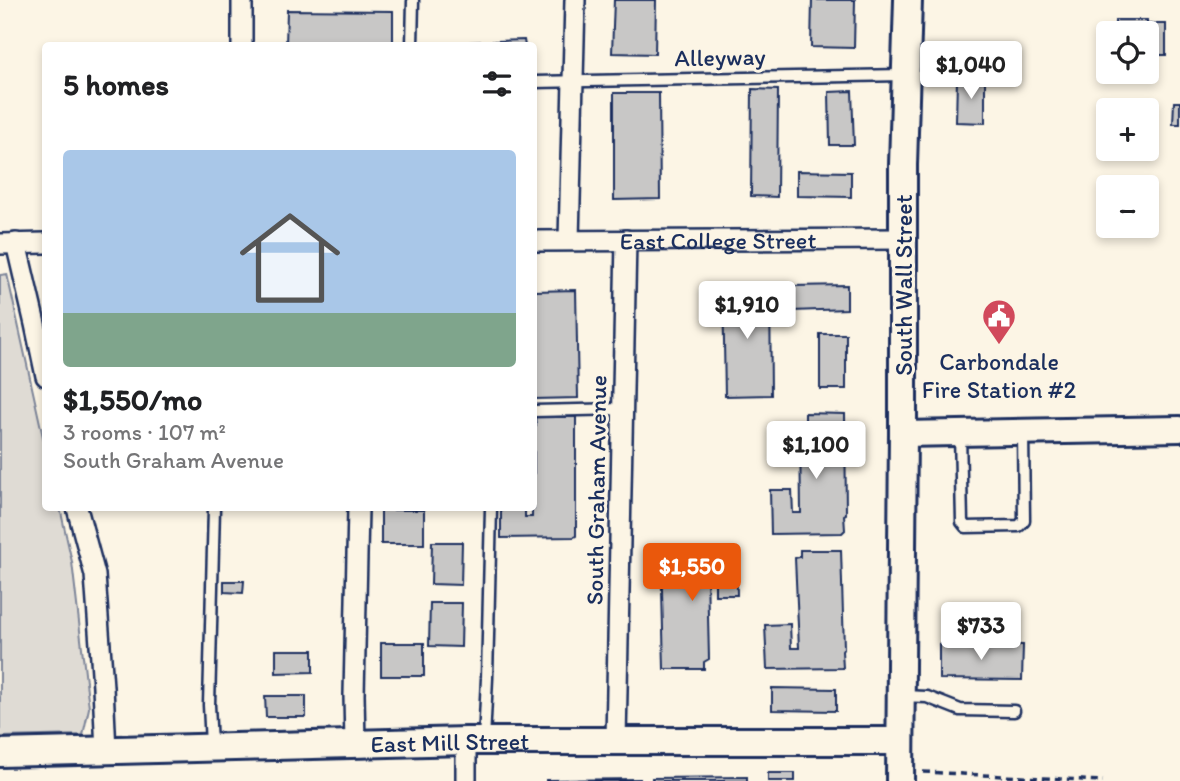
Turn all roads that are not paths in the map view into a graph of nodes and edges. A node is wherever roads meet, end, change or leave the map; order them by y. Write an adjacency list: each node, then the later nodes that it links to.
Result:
1 (243, 0): 5 (street)
2 (413, 0): 6 (lane)
3 (575, 0): 8 (street)
4 (908, 0): 7 (main road, South Wall Street)
5 (242, 42)
6 (412, 42)
7 (906, 75): 8 (lane, Alleyway); 10 (main road, South Wall Street)
8 (573, 81): 9 (lane, Alleyway); 11 (street)
9 (537, 82)
10 (904, 239): 12 (street, East College Street); 22 (main road, South Wall Street)
11 (569, 240): 12 (street, East College Street); 13 (street, East College Street)
12 (626, 240): 17 (street, South Graham Avenue)
13 (537, 241)
14 (42, 243): 15 (street)
15 (8, 244): 16 (street)
16 (42, 357)
17 (622, 409): 18 (lane); 29 (street, South Graham Avenue)
18 (537, 411)
19 (1180, 429): 20 (street)
20 (1023, 432): 21 (street); 21 (lane)
21 (960, 433): 22 (street)
22 (903, 435): 27 (main road, South Wall Street)
23 (78, 511): 34 (street)
24 (214, 511): 33 (lane)
25 (358, 511): 32 (street)
26 (491, 511): 30 (lane)
27 (900, 696): 28 (lane); 31 (main road, South Wall Street)
28 (1014, 711)
29 (616, 740): 30 (main road, East Mill Street); 31 (main road, East Mill Street)
30 (475, 741): 32 (main road, East Mill Street); 37 (street)
31 (900, 741): 36 (main road, South Wall Street)
32 (355, 744): 33 (main road, East Mill Street)
33 (211, 748): 34 (main road, East Mill Street)
34 (106, 751): 35 (main road, East Mill Street)
35 (0, 753)
36 (900, 776)
37 (466, 781)

